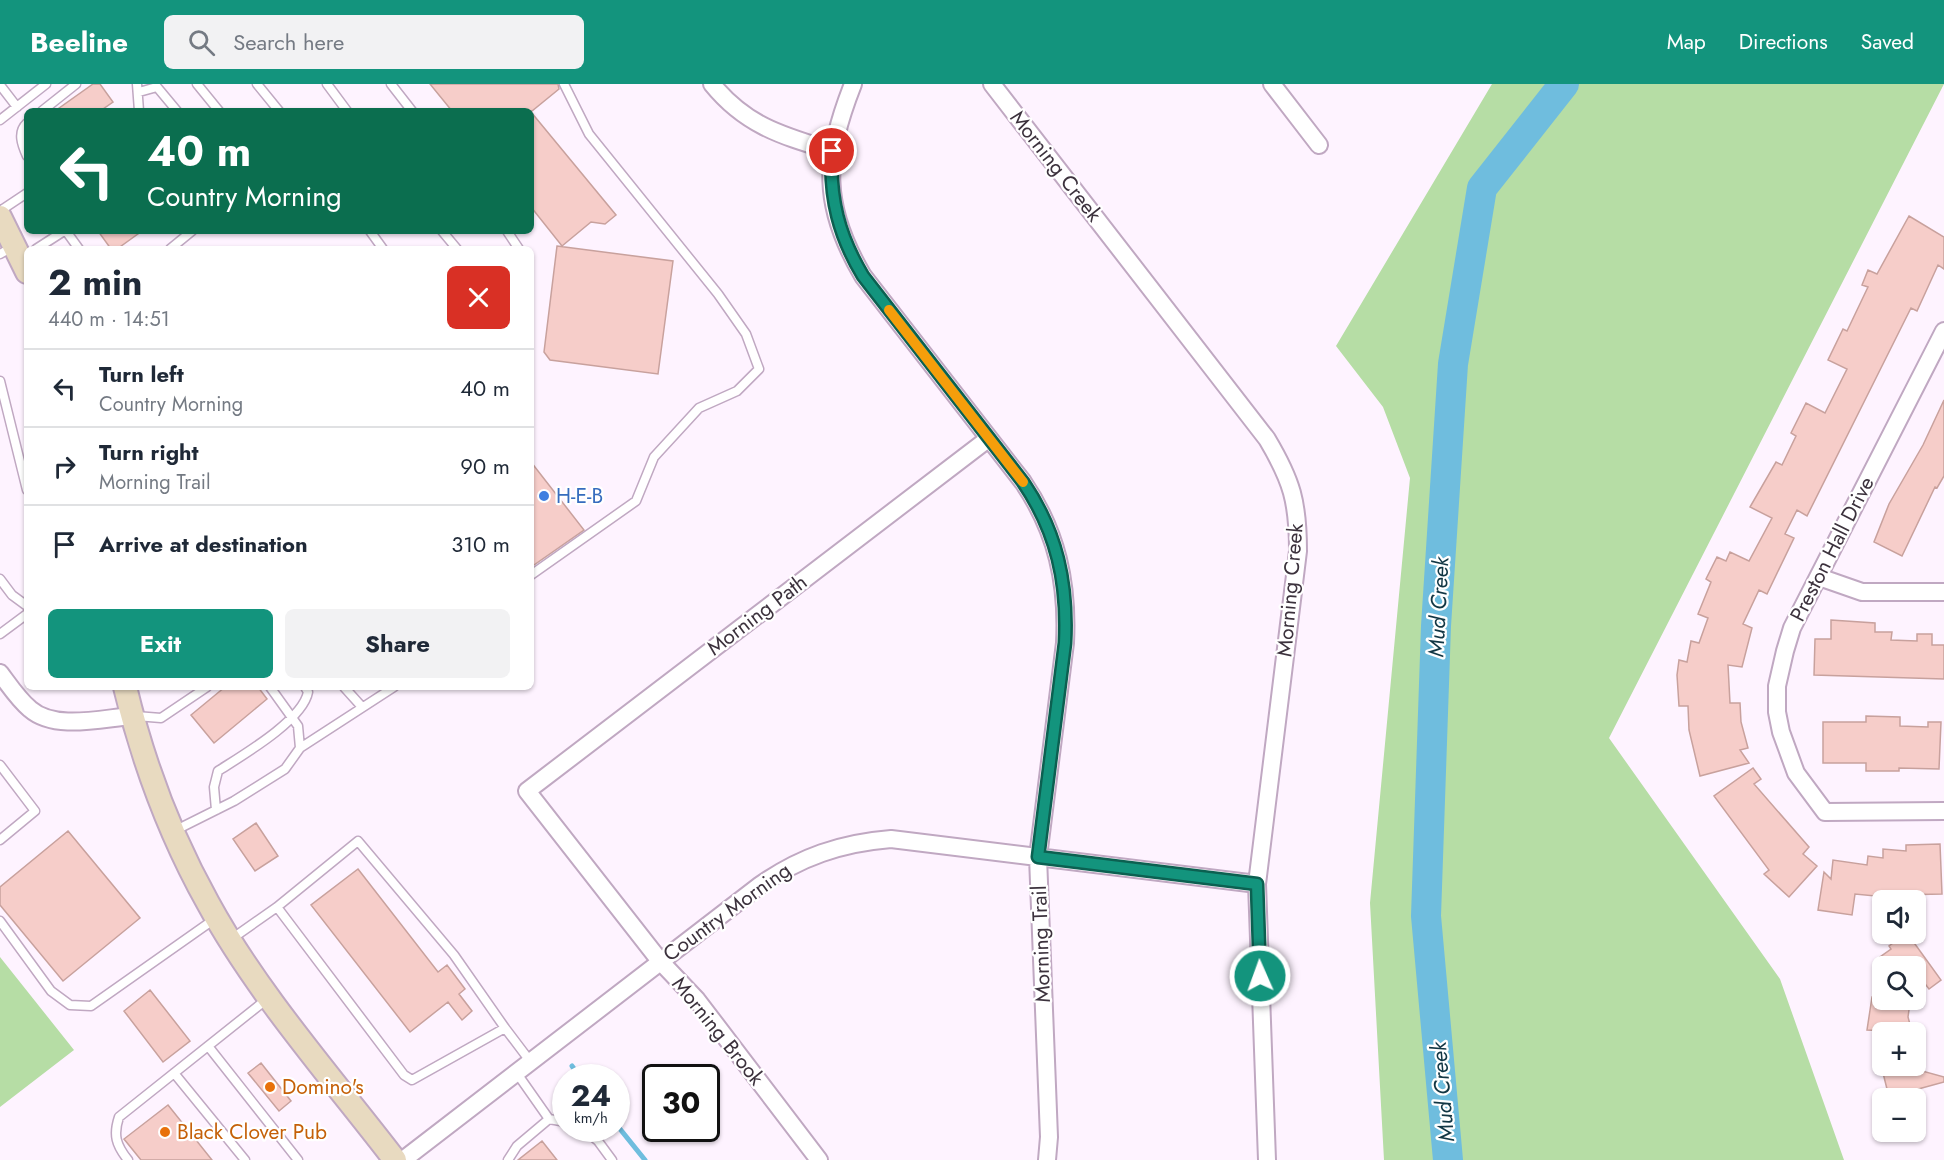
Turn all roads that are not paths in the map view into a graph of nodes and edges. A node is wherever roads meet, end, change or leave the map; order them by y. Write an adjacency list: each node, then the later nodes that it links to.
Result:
1 (46, 84): 14 (lane)
2 (76, 84): 15 (lane)
3 (197, 84): 18 (lane)
4 (257, 84): 19 (lane)
5 (327, 84): 20 (lane)
6 (391, 84): 21 (lane)
7 (564, 84): 43 (lane)
8 (712, 84): 26 (street)
9 (853, 84): 26 (street, Morning Trail)
10 (992, 84): 68 (street, Morning Creek)
11 (1272, 84): 24 (street)
12 (0, 85): 14 (lane)
13 (138, 88): 16 (lane); 17 (lane)
14 (16, 107): 22 (lane)
15 (46, 108)
16 (139, 108)
17 (174, 108)
18 (217, 108)
19 (277, 108)
20 (345, 108)
21 (410, 108)
22 (0, 120)
23 (24, 128): 25 (lane)
24 (1319, 145)
25 (24, 150)
26 (832, 151): 41 (street, Morning Trail)
27 (24, 195): 28 (lane)
28 (0, 211)
29 (0, 217): 38 (main road)
30 (60, 234): 34 (lane)
31 (67, 234): 35 (lane)
32 (188, 234): 36 (lane)
33 (444, 234): 37 (lane)
34 (39, 246)
35 (77, 246)
36 (174, 246)
37 (454, 246)
38 (21, 256)
39 (1944, 331): 44 (street, Preston Hall Drive)
40 (0, 381): 42 (lane)
41 (988, 439): 62 (street, Morning Path); 67 (street, Morning Trail)
42 (24, 478)
43 (534, 573)
44 (1819, 577): 46 (street); 64 (street, Preston Hall Drive)
45 (0, 579): 47 (lane)
46 (1944, 592)
47 (24, 604)
48 (24, 616): 49 (lane)
49 (0, 634)
50 (0, 673): 58 (street)
51 (126, 690): 58 (main road)
52 (202, 690): 58 (lane)
53 (272, 690): 59 (lane)
54 (307, 690): 59 (lane)
55 (347, 690): 57 (lane)
56 (389, 690): 57 (lane)
57 (362, 707): 60 (lane)
58 (132, 716): 65 (main road)
59 (291, 716): 60 (lane); 63 (lane)
60 (300, 748): 63 (lane)
61 (0, 765): 66 (lane)
62 (527, 791): 73 (street, Morning Brook)
63 (216, 810): 65 (lane)
64 (1944, 811)
65 (174, 831): 70 (main road)
66 (0, 840)
67 (1038, 857): 68 (street, Country Morning); 73 (street, Country Morning); 91 (street, Morning Trail)
68 (1257, 884): 92 (street, Morning Creek)
69 (276, 906): 72 (lane); 75 (lane); 75 (lane)
70 (217, 918): 71 (lane); 72 (main road)
71 (0, 921)
72 (230, 940): 74 (main road)
73 (660, 961): 77 (street, Country Morning); 90 (street, Morning Brook)
74 (270, 996): 76 (lane); 86 (main road)
75 (505, 1028): 77 (lane)
76 (208, 1046): 79 (lane); 85 (lane)
77 (531, 1061): 78 (street, Country Morning)
78 (516, 1072): 80 (lane); 87 (street, Country Morning)
79 (174, 1073): 83 (lane); 84 (lane)
80 (549, 1119): 81 (lane); 88 (lane)
81 (552, 1120)
82 (599, 1142): 89 (lane)
83 (128, 1160)
84 (245, 1160)
85 (298, 1160)
86 (394, 1160)
87 (403, 1160)
88 (508, 1160)
89 (612, 1160)
90 (819, 1160)
91 (1047, 1160)
92 (1267, 1160)

